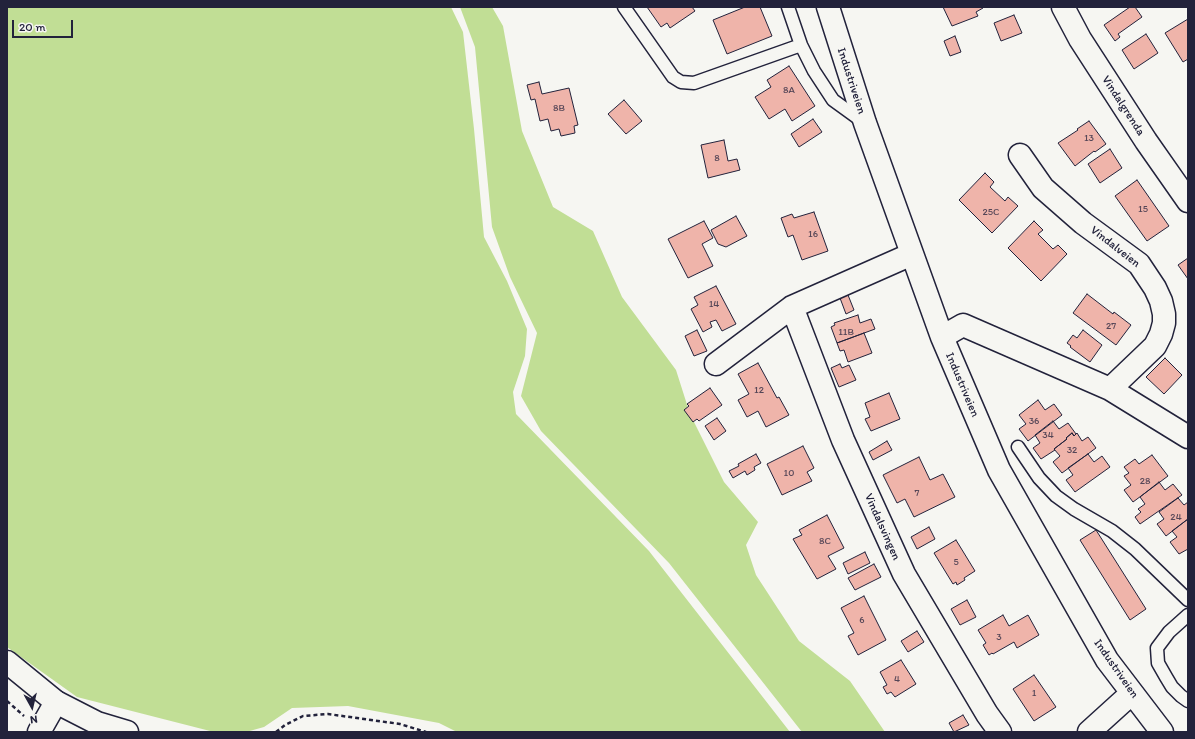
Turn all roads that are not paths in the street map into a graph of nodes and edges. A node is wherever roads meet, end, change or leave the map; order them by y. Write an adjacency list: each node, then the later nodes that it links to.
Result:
1 (624, 7): 5 (lane)
2 (788, 7): 5 (lane)
3 (828, 7): 6 (street, Industriveien)
4 (1063, 7): 8 (street, Vindalgrenda)
5 (801, 45): 6 (lane)
6 (865, 123): 9 (street, Industriveien)
7 (1020, 155): 13 (street, Vindalveien)
8 (1188, 201)
9 (912, 254): 10 (street); 11 (street, Industriveien)
10 (792, 307): 12 (street); 24 (street, Vindalsvingen)
11 (942, 337): 13 (street); 19 (street, Industriveien)
12 (716, 364)
13 (1110, 389): 14 (street)
14 (1188, 437)
15 (1018, 447): 16 (lane)
16 (1188, 600)
17 (1188, 615): 20 (lane)
18 (7, 662): 21 (street)
19 (1132, 693): 25 (street); 26 (street, Industriveien)
20 (1188, 701)
21 (56, 702): 22 (street); 23 (street)
22 (39, 732)
23 (127, 732)
24 (1000, 732)
25 (1089, 732)
26 (1162, 732)

